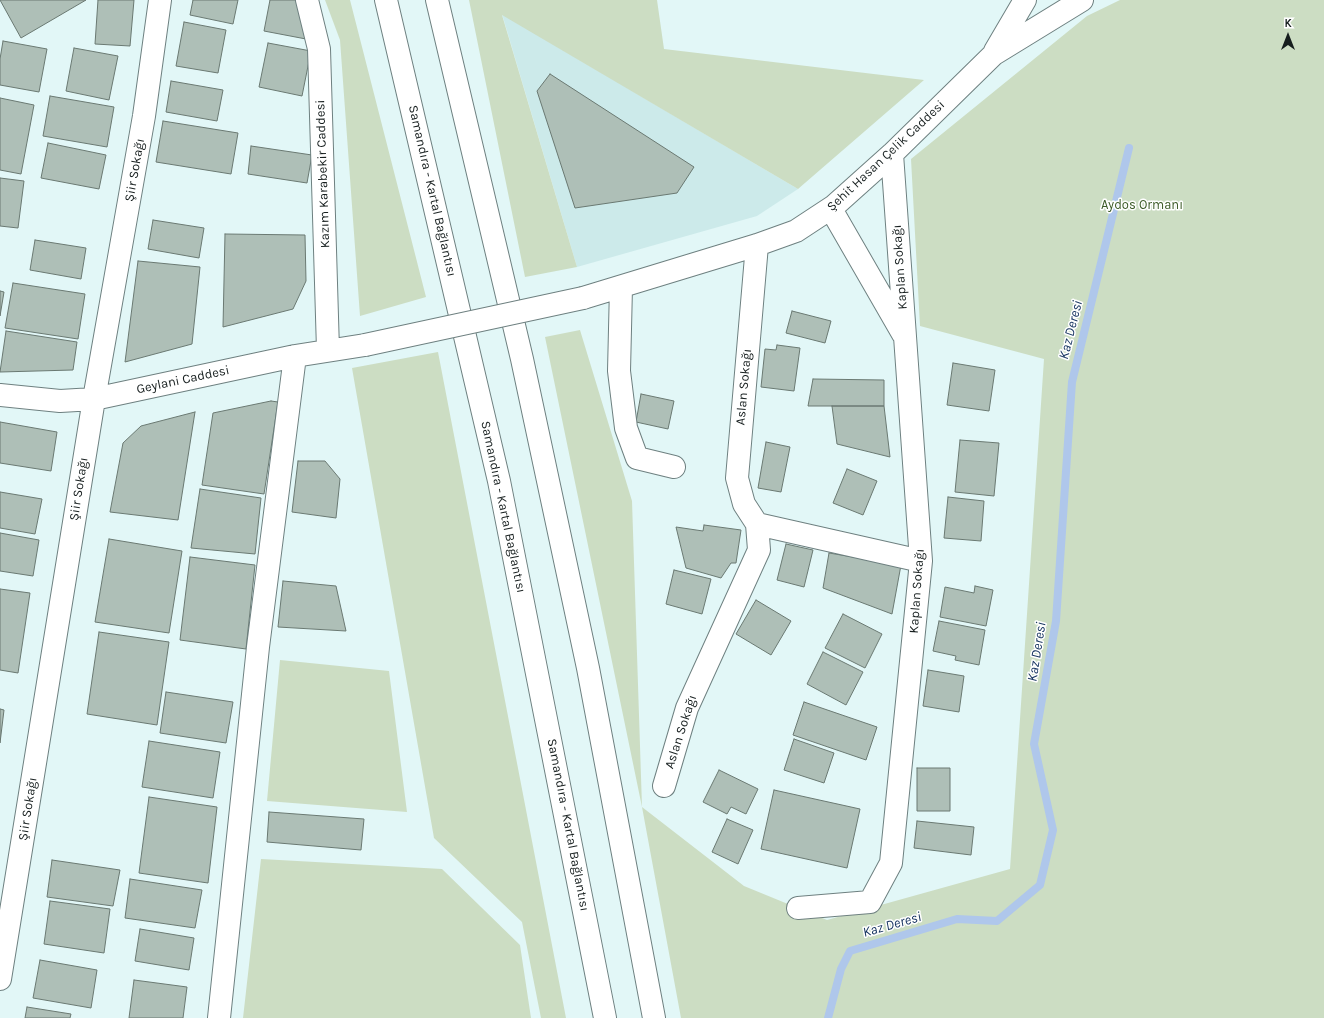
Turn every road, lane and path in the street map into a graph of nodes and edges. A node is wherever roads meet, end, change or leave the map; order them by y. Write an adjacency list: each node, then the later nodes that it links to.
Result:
1 (160, 0): 17 (main road, Şiir Sokağı)
2 (307, 0): 14 (main road, Kazım Karabekir Caddesi)
3 (386, 0): 25 (main road, Samandıra - Kartal Bağlantısı)
4 (437, 0): 26 (main road)
5 (1025, 0): 7 (main road, Şehit Hasan Çelik Caddesi)
6 (1082, 0): 7 (main road, Şehit Hasan Çelik Caddesi)
7 (994, 54): 8 (main road, Şehit Hasan Çelik Caddesi)
8 (892, 154): 9 (main road, Şehit Hasan Çelik Caddesi); 12 (main road, Kaplan Sokağı)
9 (831, 209): 10 (main road, Şehit Hasan Çelik Caddesi); 12 (main road)
10 (756, 245): 11 (main road, Şehit Hasan Çelik Caddesi); 19 (main road, Aslan Sokağı)
11 (621, 287): 13 (main road, Şehit Hasan Çelik Caddesi, bridge); 18 (main road)
12 (906, 339): 20 (main road, Kaplan Sokağı)
13 (365, 345): 14 (main road, Geylani Caddesi)
14 (328, 350): 15 (main road, Geylani Caddesi)
15 (295, 356): 17 (main road, Geylani Caddesi); 24 (main road)
16 (0, 395): 17 (main road, Geylani Caddesi)
17 (94, 399): 23 (main road, Şiir Sokağı)
18 (674, 467)
19 (757, 524): 20 (main road); 21 (main road, Aslan Sokağı)
20 (921, 561): 22 (main road, Kaplan Sokağı)
21 (664, 786)
22 (798, 908)
23 (0, 979)
24 (219, 1018)
25 (605, 1018)
26 (654, 1018)

